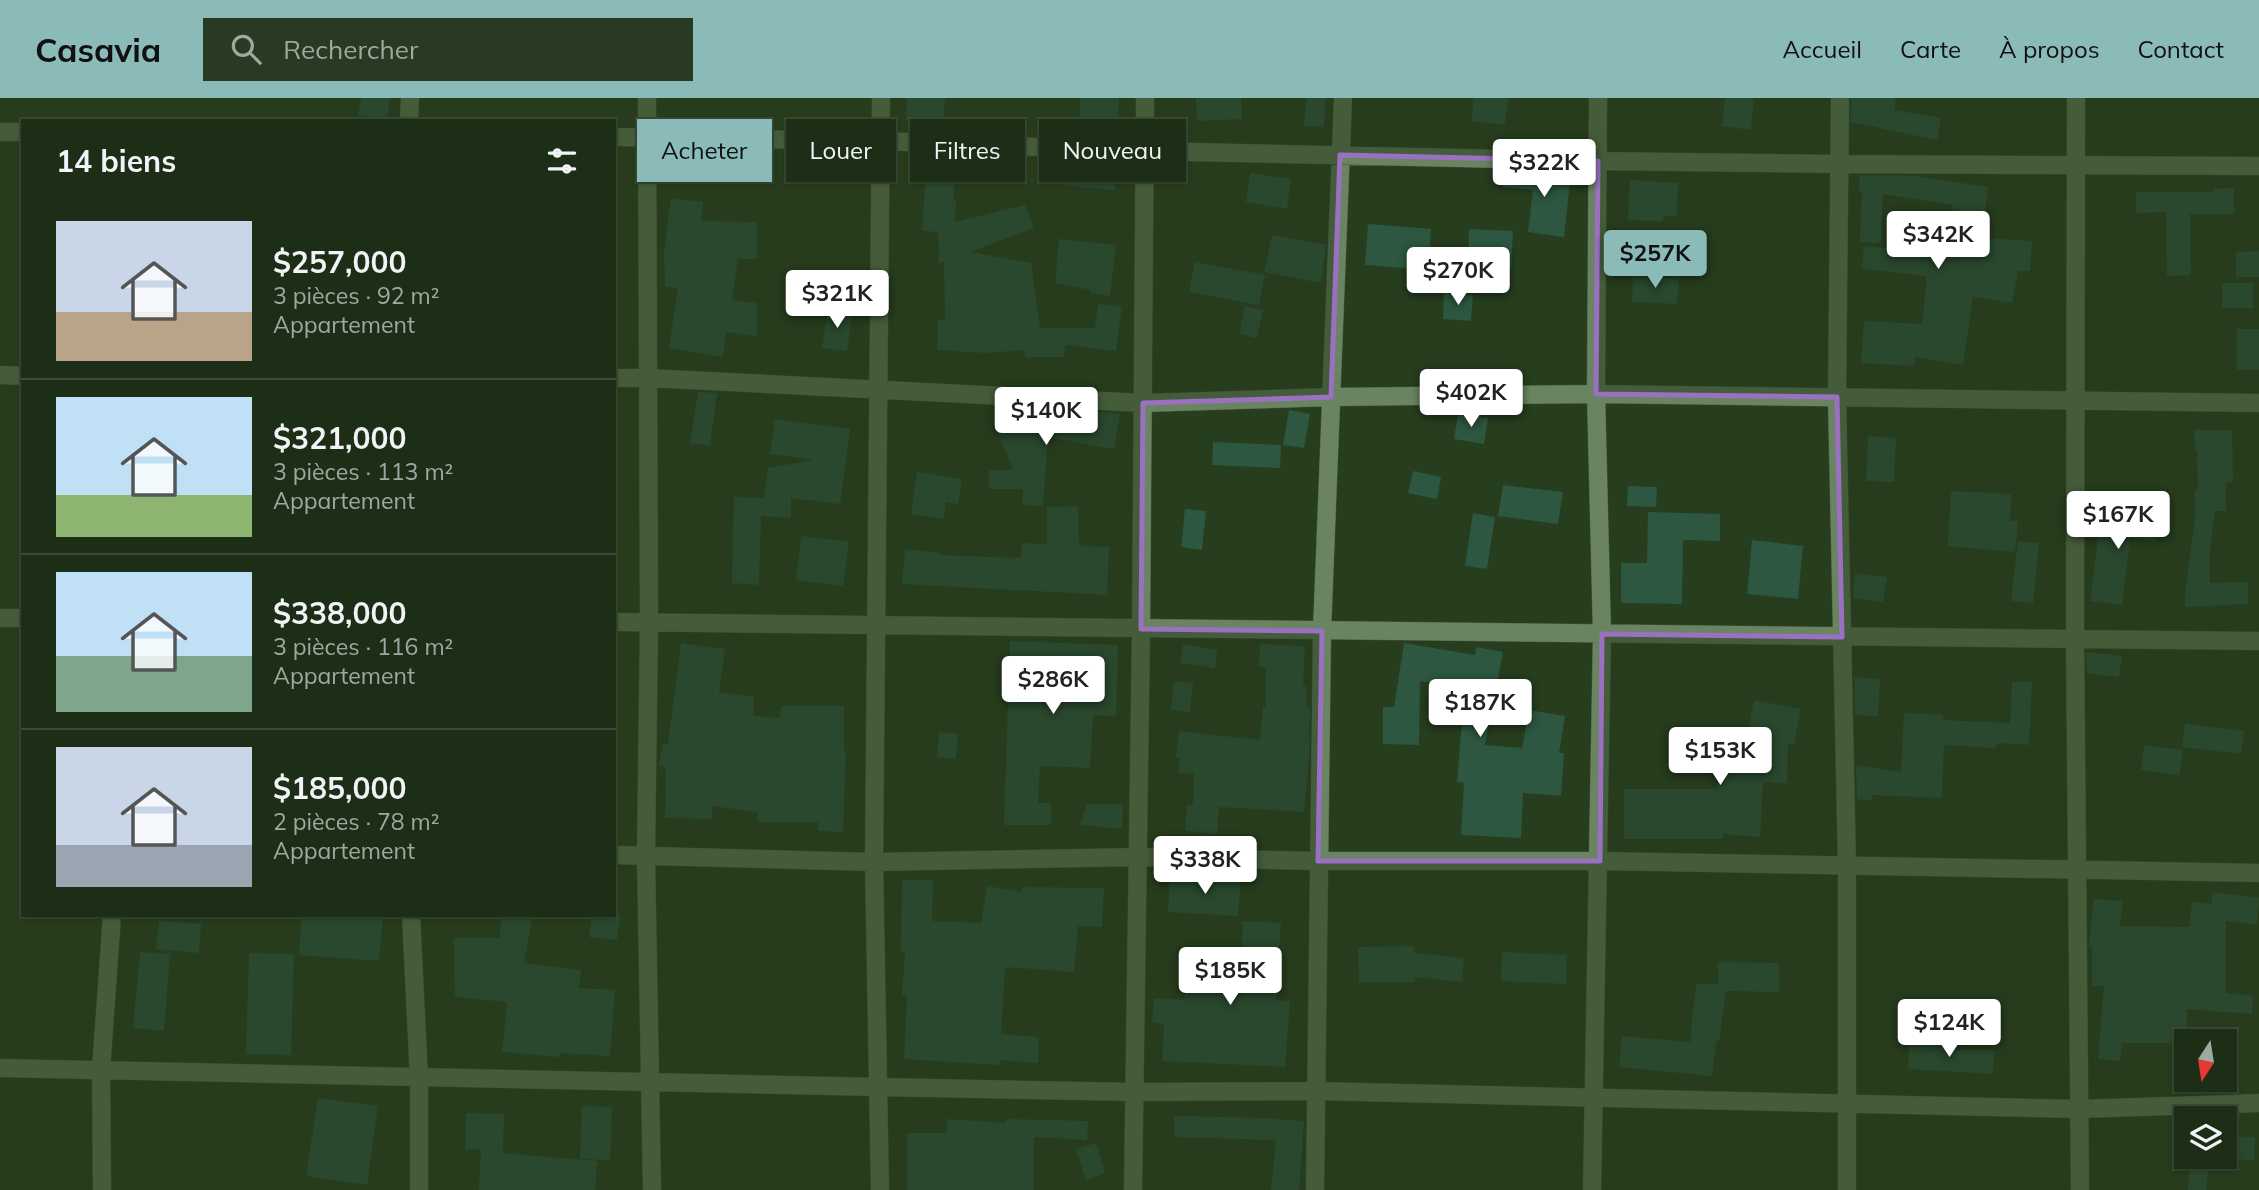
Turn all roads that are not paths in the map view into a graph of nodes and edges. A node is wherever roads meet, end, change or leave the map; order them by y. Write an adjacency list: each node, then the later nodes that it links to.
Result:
1 (410, 98): 9 (street)
2 (647, 98): 10 (street)
3 (881, 98): 11 (street)
4 (1145, 98): 12 (street)
5 (1343, 98): 20 (street)
6 (1598, 98): 21 (street)
7 (1840, 98): 22 (street)
8 (2076, 98): 23 (street)
9 (409, 119)
10 (647, 119)
11 (881, 119)
12 (1145, 119)
13 (0, 132): 14 (street)
14 (21, 132)
15 (616, 137): 16 (street)
16 (637, 137)
17 (896, 142): 18 (street)
18 (1039, 147)
19 (1186, 152): 20 (street)
20 (1340, 155): 21 (street); 34 (street)
21 (1598, 161): 22 (street); 33 (street)
22 (1838, 164): 23 (street); 35 (street)
23 (2076, 166): 24 (street); 36 (street)
24 (2259, 166)
25 (647, 182): 31 (street)
26 (880, 182): 32 (street)
27 (1145, 182): 37 (street)
28 (0, 375): 29 (street)
29 (21, 376)
30 (616, 378): 31 (street)
31 (648, 378): 32 (street); 42 (street)
32 (878, 389): 37 (street); 43 (street)
33 (1596, 394): 34 (street); 35 (street); 46 (street)
34 (1331, 397): 37 (street); 45 (street)
35 (1837, 397): 36 (street); 47 (street)
36 (2076, 401): 38 (street); 48 (street)
37 (1143, 403): 44 (street)
38 (2259, 403)
39 (0, 618): 40 (street)
40 (21, 618)
41 (616, 622): 42 (street)
42 (649, 623): 43 (street); 51 (street)
43 (875, 625): 44 (street); 55 (street)
44 (1141, 629): 45 (street); 52 (street)
45 (1322, 631): 46 (street); 53 (street)
46 (1602, 634): 47 (street); 54 (street)
47 (1842, 637): 48 (street); 56 (street)
48 (2075, 639): 49 (street); 57 (street)
49 (2259, 641)
50 (616, 855): 51 (street)
51 (646, 856): 55 (street); 64 (street)
52 (1138, 857): 53 (street); 55 (street); 67 (street)
53 (1318, 861): 54 (street); 66 (street)
54 (1600, 861): 56 (street); 68 (street)
55 (874, 862): 65 (street)
56 (1847, 866): 57 (street); 70 (street)
57 (2077, 870): 58 (street); 71 (street)
58 (2259, 873)
59 (112, 917): 62 (street)
60 (411, 917): 63 (street)
61 (0, 1068): 62 (street)
62 (101, 1070): 63 (street); 72 (street)
63 (419, 1078): 64 (street); 73 (street)
64 (651, 1082): 65 (street); 74 (street)
65 (878, 1087): 67 (street); 75 (street)
66 (1316, 1091): 67 (street); 68 (street); 77 (street)
67 (1135, 1092): 76 (street)
68 (1592, 1099): 70 (street); 78 (street)
69 (2259, 1103): 71 (street)
70 (1846, 1105): 71 (street); 79 (street)
71 (2079, 1109): 80 (street)
72 (102, 1190)
73 (419, 1190)
74 (652, 1190)
75 (880, 1190)
76 (1133, 1190)
77 (1315, 1190)
78 (1592, 1190)
79 (1847, 1190)
80 (2080, 1190)

